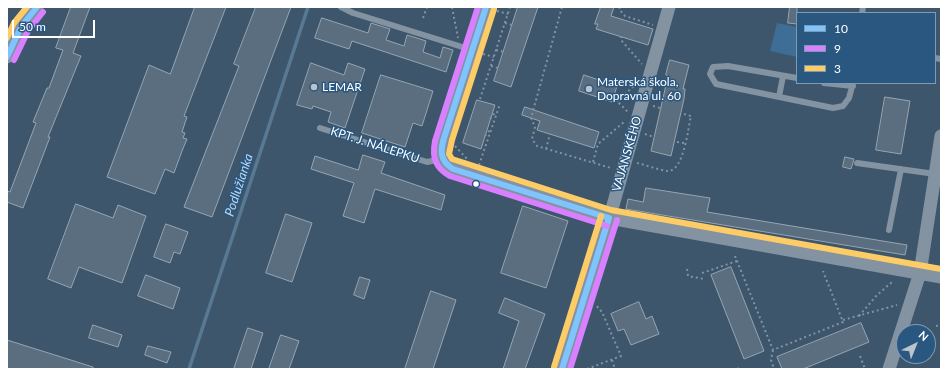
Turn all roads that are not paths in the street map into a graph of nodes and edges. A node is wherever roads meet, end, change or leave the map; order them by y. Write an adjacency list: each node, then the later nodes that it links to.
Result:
1 (37, 7): 6 (street)
2 (341, 7): 5 (lane)
3 (486, 7): 5 (street)
4 (669, 7): 18 (street, VAJANSKÉHO)
5 (466, 48): 14 (street)
6 (7, 57)
7 (783, 76): 8 (lane); 11 (lane); 11 (lane)
8 (796, 78)
9 (838, 84): 10 (lane)
10 (853, 85): 11 (lane)
11 (779, 97)
12 (320, 128): 14 (lane, KPT. J. NÁLEPKU)
13 (941, 136): 17 (street)
14 (442, 159): 18 (street)
15 (857, 163): 16 (lane)
16 (901, 170): 17 (lane); 19 (lane)
17 (936, 174): 20 (street)
18 (609, 218): 20 (street); 22 (street, VAJANSKÉHO)
19 (889, 230)
20 (920, 273): 21 (street); 23 (street)
21 (941, 277)
22 (562, 369)
23 (889, 369)

